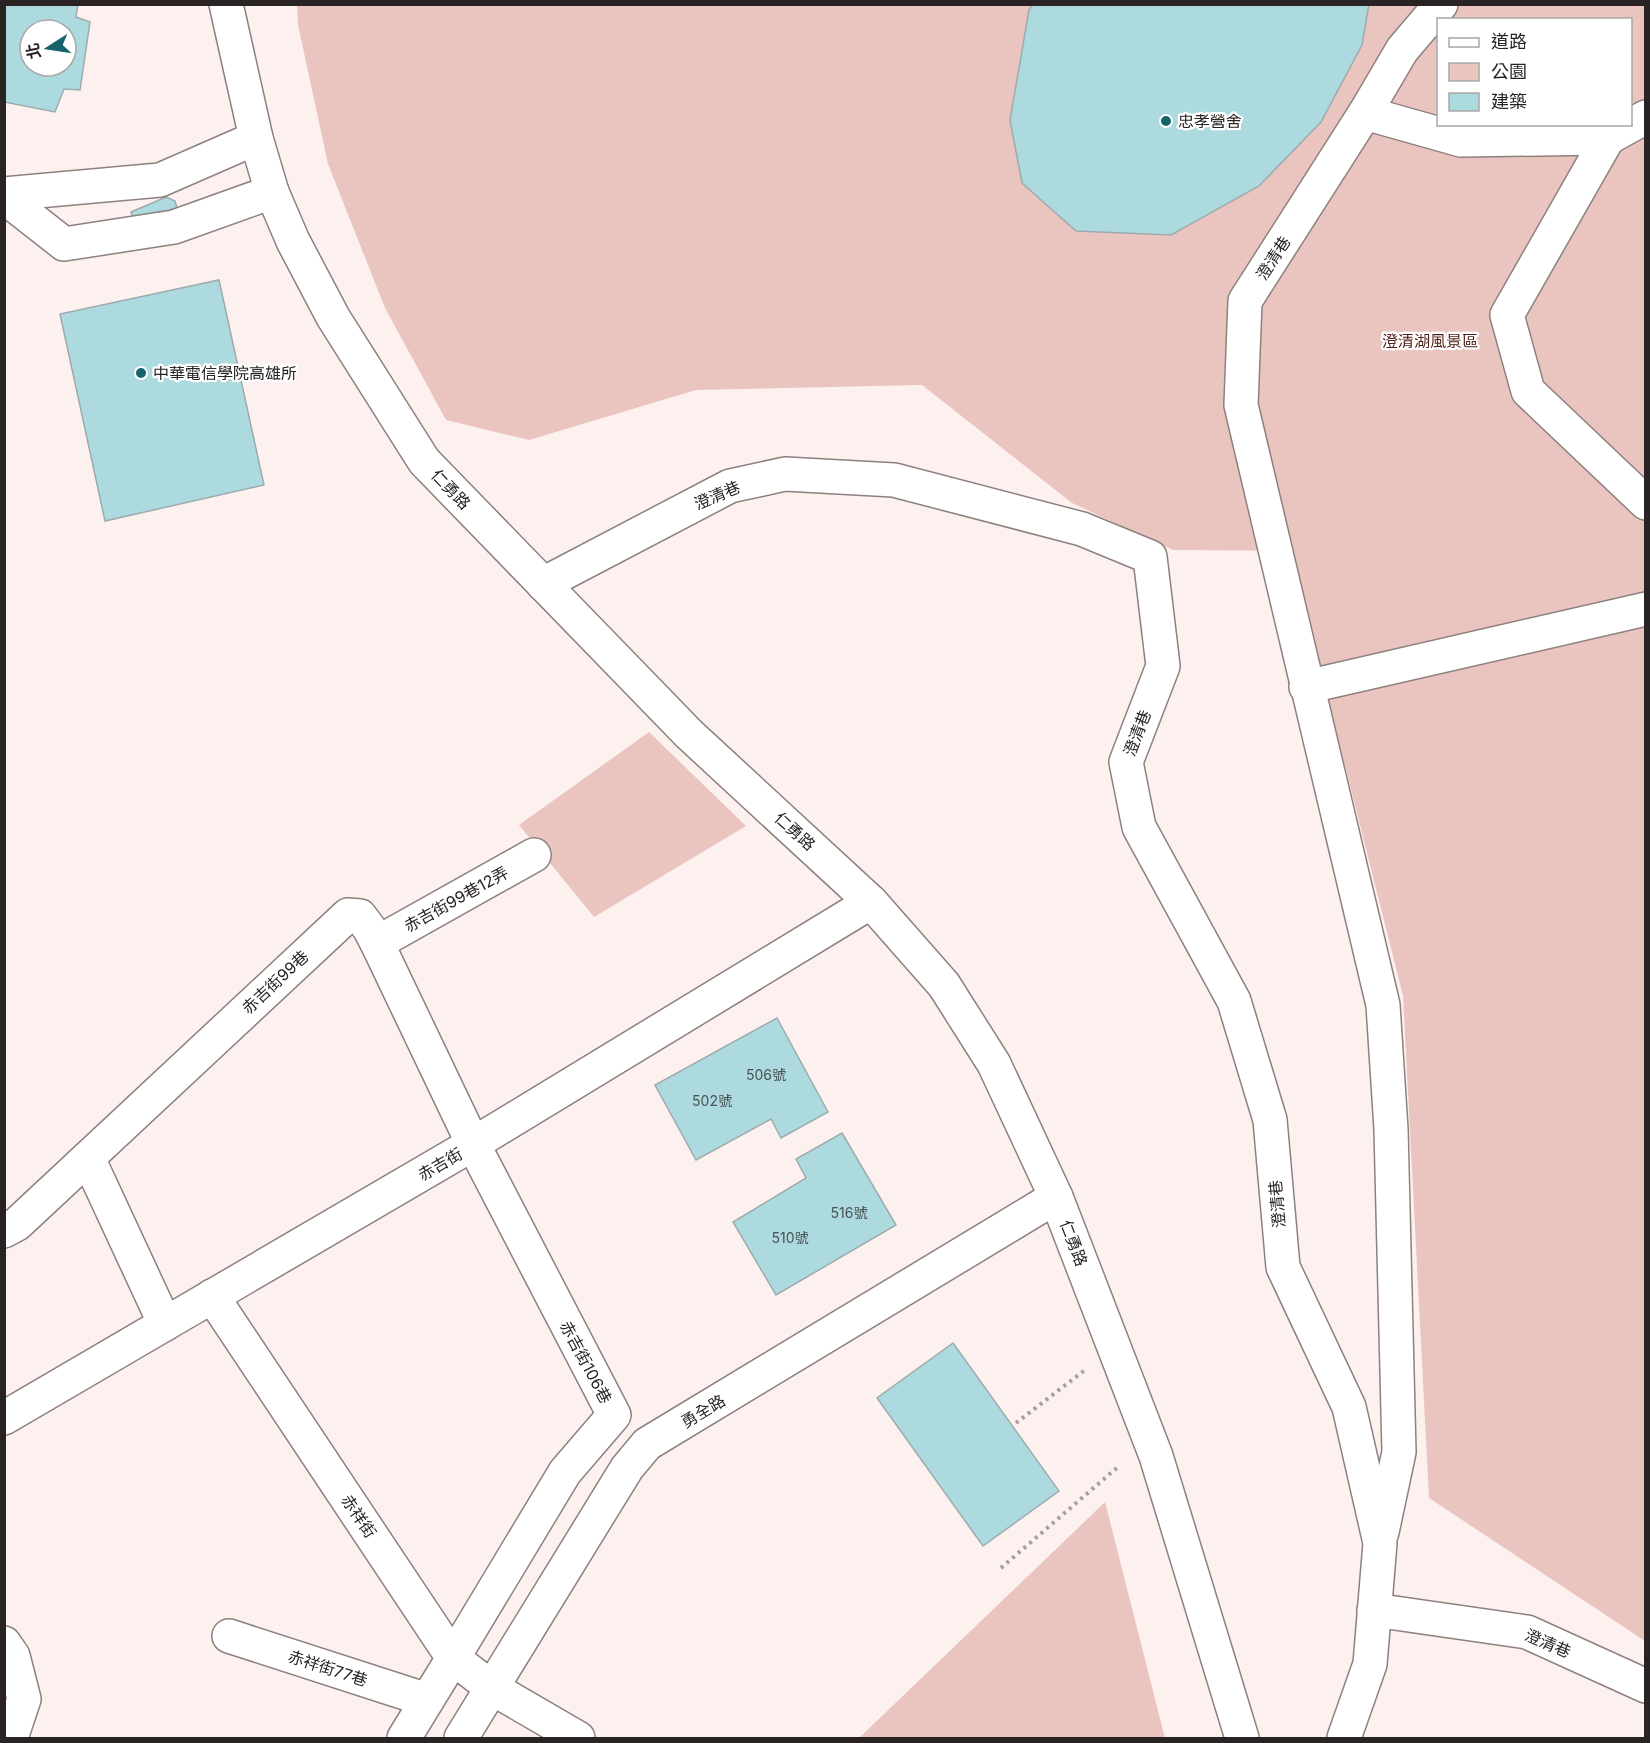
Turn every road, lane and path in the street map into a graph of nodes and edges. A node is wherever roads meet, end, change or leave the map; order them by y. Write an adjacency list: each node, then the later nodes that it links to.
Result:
1 (226, 4): 7 (street, 仁勇路)
2 (1441, 4): 3 (street, 澄清巷)
3 (1365, 113): 8 (street); 14 (street, 澄清巷)
4 (1646, 117): 5 (street)
5 (1632, 125)
6 (1630, 126): 8 (street)
7 (256, 138): 9 (street, 仁勇路); 10 (street)
8 (1608, 138): 11 (street)
9 (272, 192): 10 (street); 12 (street, 仁勇路)
10 (4, 196)
11 (1646, 503)
12 (543, 584): 16 (street, 仁勇路); 28 (street, 澄清巷)
13 (1646, 609): 14 (street)
14 (1306, 687): 28 (street, 澄清巷)
15 (534, 855): 17 (street, 赤吉街99巷12弄)
16 (871, 902): 18 (street, 赤吉街); 20 (street, 仁勇路)
17 (377, 943): 18 (street, 赤吉街99巷); 19 (street, 赤吉街99巷)
18 (473, 1144): 22 (street, 赤吉街); 33 (street, 赤吉街106巷)
19 (88, 1158): 21 (street, 赤吉街99巷); 23 (street)
20 (1056, 1197): 35 (street, 勇全路); 41 (street, 仁勇路)
21 (5, 1231)
22 (212, 1296): 23 (street, 赤吉街); 33 (street, 赤祥街)
23 (165, 1324): 25 (street, 赤吉街)
24 (1085, 1370): 26 (path)
25 (4, 1418)
26 (1016, 1423)
27 (1119, 1466): 29 (path)
28 (1380, 1543): 30 (street, 澄清巷)
29 (1001, 1568)
30 (1374, 1610): 34 (street, 澄清巷); 42 (street, 澄清巷)
31 (229, 1636): 36 (street, 赤祥街77巷)
32 (4, 1643): 37 (street)
33 (453, 1658): 35 (street, 赤祥街); 36 (street)
34 (1646, 1686)
35 (492, 1688): 39 (street, 勇全路); 40 (street, 赤祥街)
36 (427, 1700): 38 (street)
37 (11, 1738)
38 (404, 1738)
39 (461, 1738)
40 (578, 1738)
41 (1242, 1738)
42 (1344, 1738)

